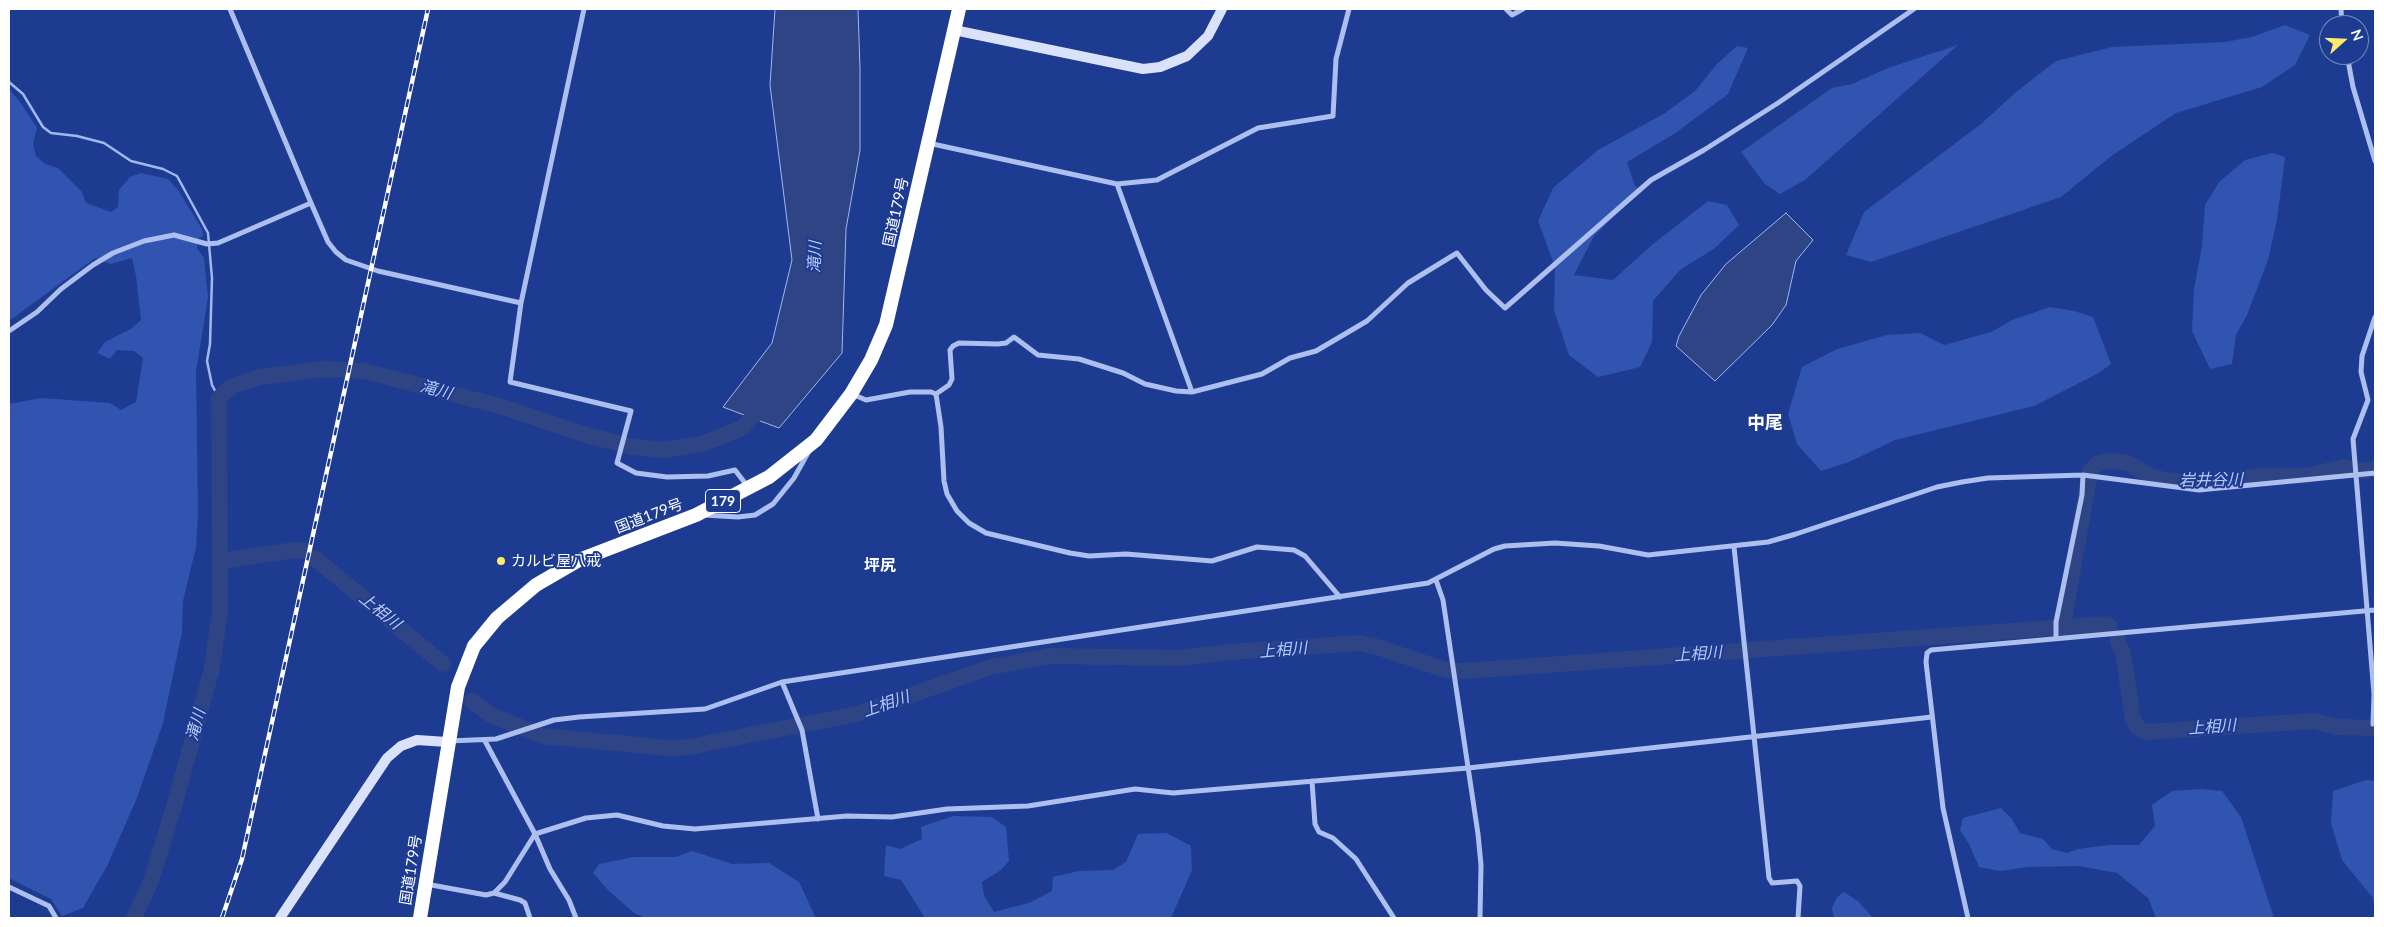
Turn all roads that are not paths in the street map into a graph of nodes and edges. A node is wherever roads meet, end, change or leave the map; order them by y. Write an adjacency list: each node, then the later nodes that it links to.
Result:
1 (230, 9): 14 (street)
2 (584, 9): 15 (street)
3 (959, 9): 9 (highway, 国道179号 / 179)
4 (1222, 9): 9 (street)
5 (1349, 9): 13 (street)
6 (1506, 9): 7 (street)
7 (1524, 9)
8 (1914, 9): 18 (street)
9 (954, 30): 11 (highway, 国道179号 / 179)
10 (2349, 65): 12 (street)
11 (928, 143): 13 (street); 19 (highway, 国道179号 / 179)
12 (2375, 161)
13 (1116, 184): 18 (street)
14 (311, 204): 15 (street); 17 (street)
15 (521, 303): 25 (street)
16 (2375, 317): 24 (street)
17 (9, 331)
18 (1192, 392): 20 (street)
19 (851, 394): 20 (street); 21 (highway, 国道179号 / 179)
20 (936, 394): 29 (street)
21 (816, 440): 25 (highway, 国道179号 / 179); 26 (street)
22 (2375, 473): 24 (street)
23 (2087, 475): 24 (street); 27 (street); 32 (street)
24 (2355, 476): 31 (street)
25 (749, 489): 26 (highway, 国道179号 / 179)
26 (696, 515): 38 (highway, 国道179号 / 179)
27 (1734, 547): 28 (street); 36 (street)
28 (1436, 580): 29 (street); 39 (street)
29 (1340, 597): 33 (street)
30 (2375, 610): 31 (street)
31 (2367, 611): 32 (street); 35 (street)
32 (2056, 635): 34 (street)
33 (782, 682): 37 (street); 41 (street)
34 (1932, 717): 36 (street); 54 (street)
35 (2373, 724)
36 (1754, 736): 39 (street); 53 (street)
37 (485, 741): 38 (street); 42 (street)
38 (448, 742): 43 (highway, 国道179号 / 179); 47 (street)
39 (1468, 768): 40 (street); 52 (street)
40 (1312, 782): 41 (street); 51 (street)
41 (818, 819): 42 (street)
42 (535, 834): 45 (street); 50 (street)
43 (425, 884): 45 (street); 48 (highway, 国道179号 / 179)
44 (9, 887): 46 (street)
45 (494, 893): 49 (street)
46 (56, 918)
47 (280, 918)
48 (420, 918)
49 (530, 918)
50 (576, 918)
51 (1394, 918)
52 (1480, 918)
53 (1798, 918)
54 (1968, 918)

